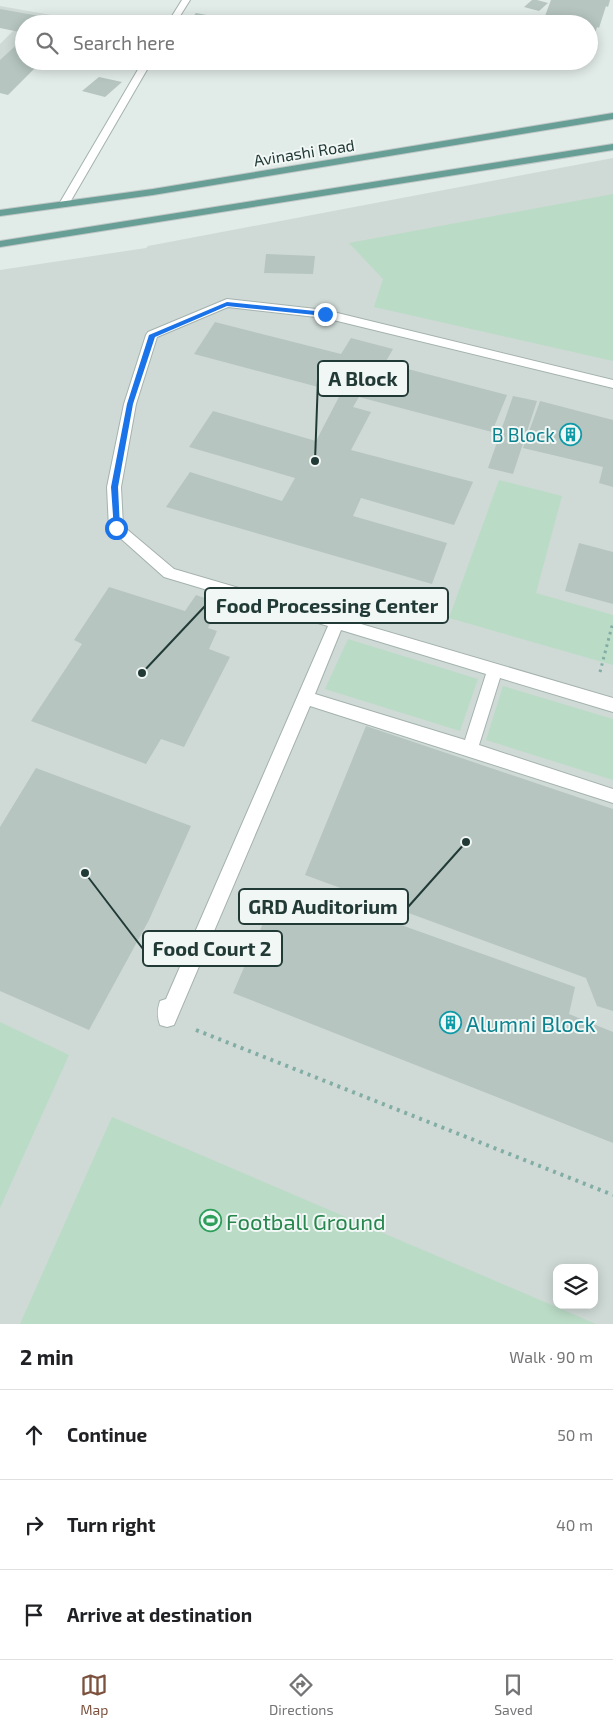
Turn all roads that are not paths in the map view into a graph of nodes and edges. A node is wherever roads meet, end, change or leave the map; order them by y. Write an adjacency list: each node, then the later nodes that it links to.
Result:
1 (186, 0): 2 (street)
2 (177, 15)
3 (143, 70): 6 (street)
4 (613, 116): 6 (main road, Avinashi Road)
5 (613, 147): 8 (main road)
6 (64, 204): 7 (main road, Avinashi Road)
7 (0, 213)
8 (0, 244)
9 (613, 384): 10 (street)
10 (337, 623): 11 (street); 12 (street)
11 (495, 670): 13 (street); 14 (street)
12 (306, 698): 14 (street); 16 (street)
13 (613, 705)
14 (470, 749): 15 (street)
15 (613, 796)
16 (167, 1013)

